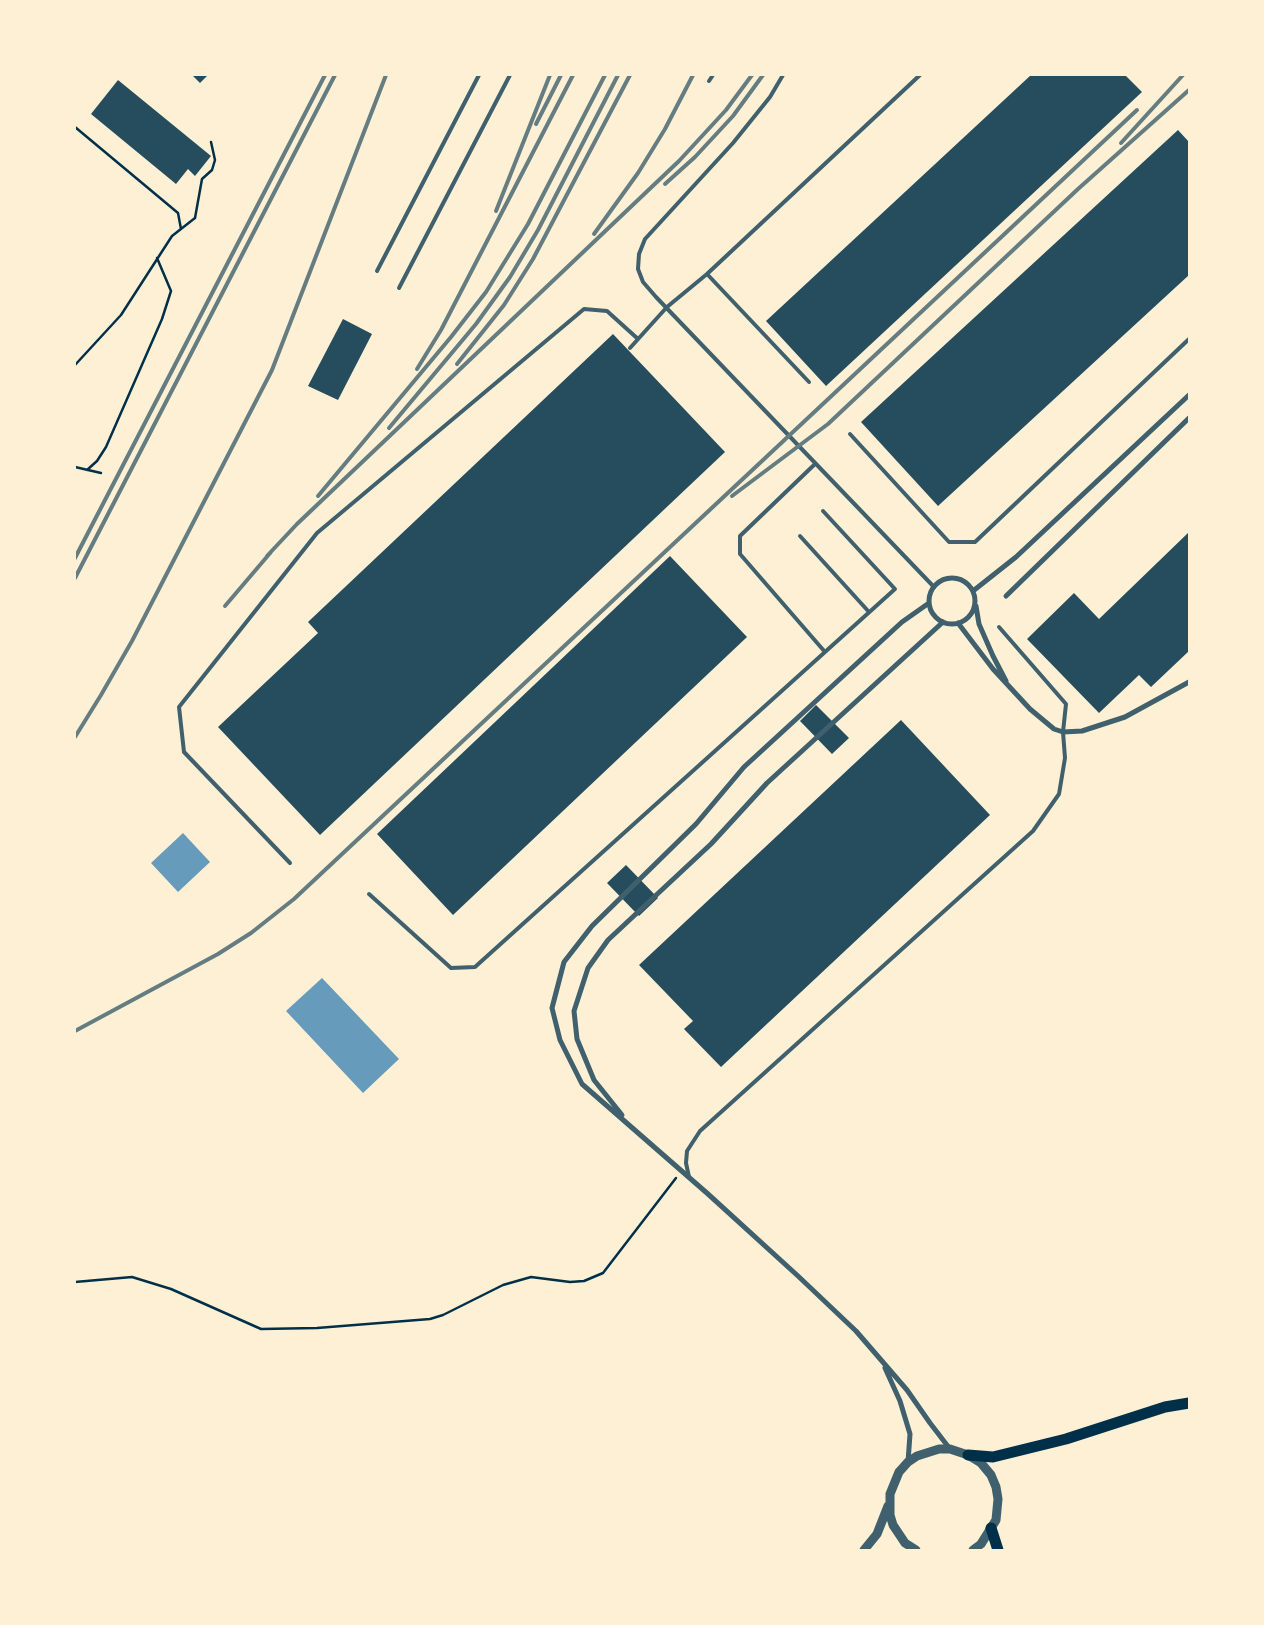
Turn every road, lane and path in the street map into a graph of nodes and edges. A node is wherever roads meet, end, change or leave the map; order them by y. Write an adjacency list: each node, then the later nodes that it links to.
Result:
1 (479, 75): 11 (lane)
2 (510, 75): 13 (lane)
3 (713, 75): 6 (lane)
4 (784, 75): 14 (lane)
5 (920, 75): 12 (lane)
6 (709, 81)
7 (75, 127): 9 (path)
8 (211, 142): 9 (path)
9 (181, 229): 10 (path)
10 (157, 258): 18 (path); 25 (path)
11 (377, 271)
12 (707, 274): 14 (lane); 19 (lane)
13 (399, 288)
14 (667, 307): 15 (lane); 23 (lane)
15 (638, 339): 17 (lane); 42 (lane)
16 (1189, 339): 22 (lane)
17 (630, 348)
18 (75, 365)
19 (809, 382)
20 (1189, 395): 30 (street)
21 (1189, 418): 31 (street)
22 (850, 434)
23 (815, 464): 29 (lane); 38 (lane)
24 (75, 467): 25 (path)
25 (87, 470): 26 (path)
26 (101, 473)
27 (823, 511): 34 (lane)
28 (800, 536): 34 (lane)
29 (934, 587): 30 (street); 32 (street)
30 (973, 591): 33 (street)
31 (1006, 596)
32 (929, 603): 35 (street); 44 (street)
33 (975, 604): 36 (street); 40 (street)
34 (869, 612): 38 (lane)
35 (942, 622): 36 (street); 44 (street)
36 (958, 623): 40 (street)
37 (999, 627): 41 (lane)
38 (825, 652): 43 (lane)
39 (1189, 682): 41 (street)
40 (1010, 688): 41 (street)
41 (1062, 732): 46 (lane)
42 (290, 863)
43 (369, 894)
44 (631, 1125): 45 (street)
45 (682, 1170): 46 (street); 47 (path)
46 (689, 1177): 48 (street)
47 (75, 1282)
48 (883, 1363): 50 (street); 52 (street)
49 (1189, 1403): 51 (highway)
50 (950, 1450): 51 (street); 52 (street)
51 (968, 1455): 54 (street)
52 (908, 1462): 53 (street)
53 (889, 1503): 55 (street); 56 (street)
54 (991, 1528): 57 (street); 58 (highway)
55 (864, 1550)
56 (916, 1550)
57 (973, 1550)
58 (998, 1550)

